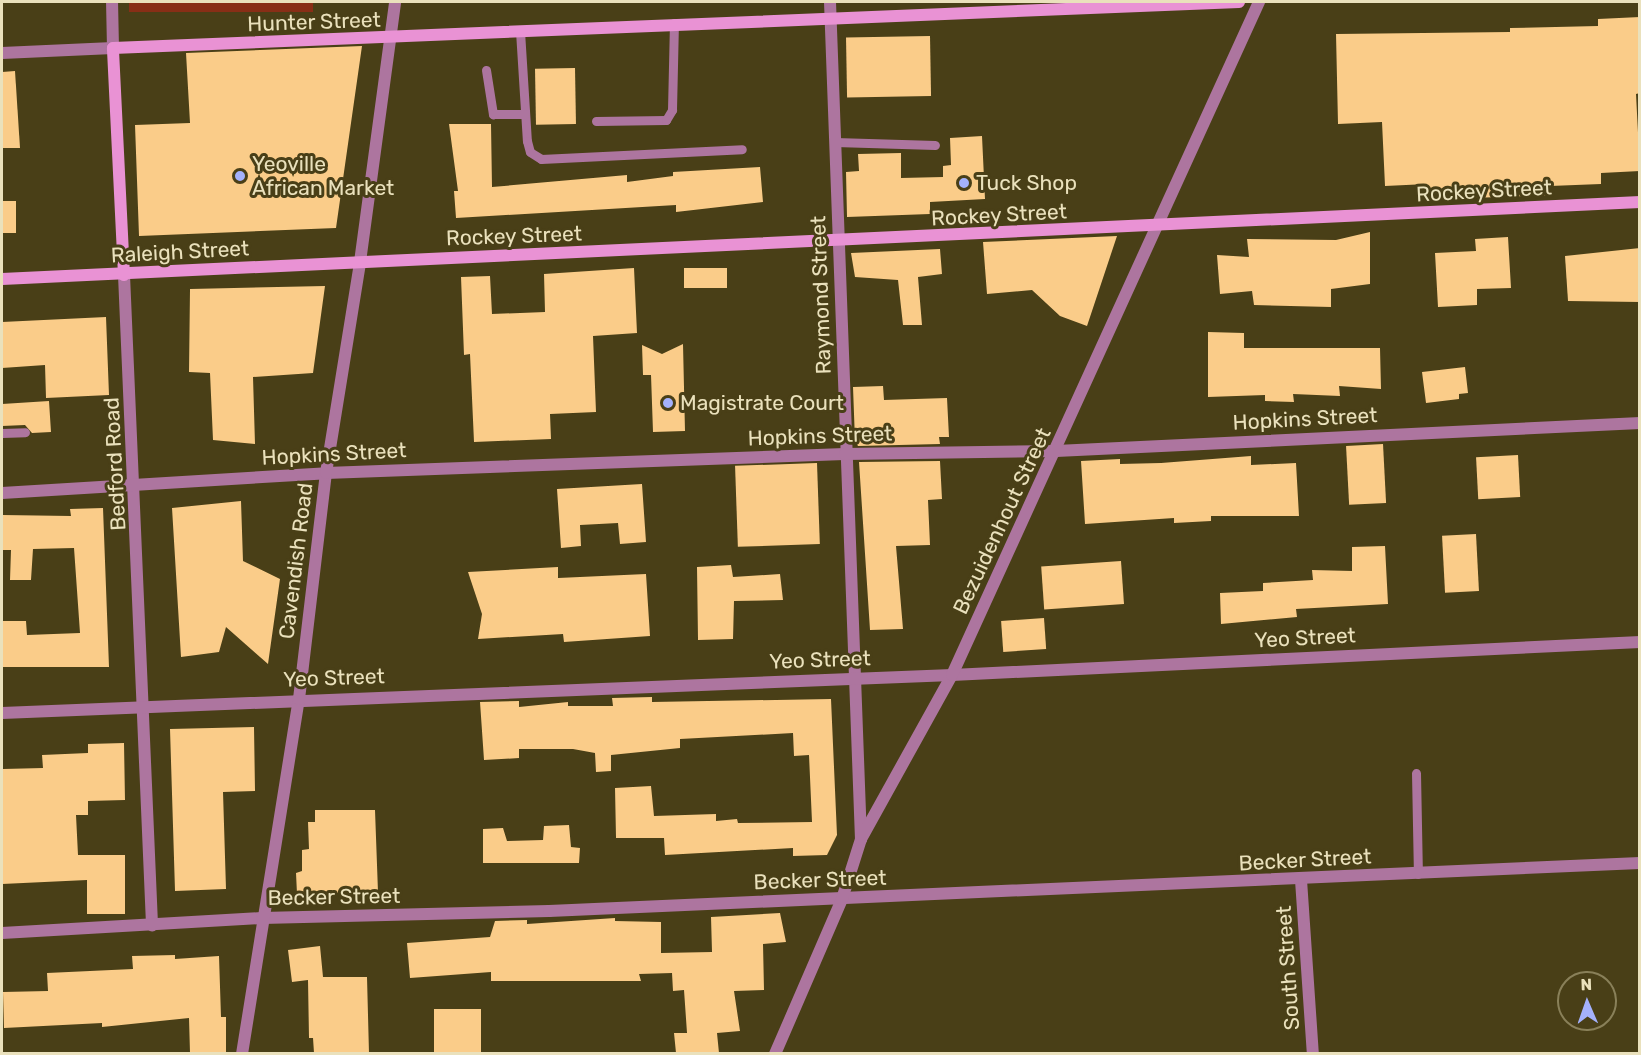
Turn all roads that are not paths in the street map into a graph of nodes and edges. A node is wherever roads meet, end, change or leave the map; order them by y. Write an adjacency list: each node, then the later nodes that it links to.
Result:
1 (112, 2): 10 (street, Bedford Road)
2 (395, 2): 9 (street, Cavendish Road)
3 (830, 2): 6 (street, Raymond Street)
4 (1239, 2): 6 (main road, Hunter Street)
5 (1259, 2): 19 (street, Bezuidenhout Street)
6 (831, 17): 7 (main road, Hunter Street); 15 (street, Raymond Street)
7 (674, 23): 8 (main road, Hunter Street); 14 (lane)
8 (520, 31): 9 (main road, Hunter Street); 13 (lane)
9 (389, 39): 10 (main road, Hunter Street); 21 (street, Cavendish Road)
10 (113, 48): 11 (street, Hunter Street); 22 (main road, Bedford Road)
11 (2, 53)
12 (486, 69): 13 (lane)
13 (525, 114): 17 (lane)
14 (596, 121)
15 (835, 142): 16 (lane); 20 (street, Raymond Street)
16 (934, 145)
17 (742, 149)
18 (1640, 202): 19 (main road, Rockey Street)
19 (1160, 227): 20 (main road, Rockey Street); 27 (street, Bezuidenhout Street)
20 (839, 242): 21 (main road, Rockey Street); 28 (street, Raymond Street)
21 (360, 262): 22 (main road, Raleigh Street); 29 (street, Cavendish Road)
22 (124, 274): 23 (main road, Raleigh Street); 30 (street, Bedford Road)
23 (2, 279)
24 (1640, 423): 27 (street, Hopkins Street)
25 (25, 432): 26 (lane)
26 (2, 433)
27 (1056, 451): 28 (street, Hopkins Street); 33 (street, Bezuidenhout Street)
28 (845, 454): 29 (street, Hopkins Street); 34 (street, Raymond Street)
29 (326, 473): 30 (street, Hopkins Street); 35 (street, Cavendish Road)
30 (136, 485): 31 (street, Hopkins Street); 36 (street, Bedford Road)
31 (2, 493)
32 (1640, 642): 33 (street, Yeo Street)
33 (952, 675): 34 (street, Yeo Street); 39 (street, Bezuidenhout Street)
34 (857, 679): 35 (street, Yeo Street); 39 (street, Raymond Street)
35 (299, 699): 36 (street, Yeo Street); 44 (street, Cavendish Road)
36 (146, 707): 37 (street, Yeo Street); 45 (street, Bedford Road)
37 (2, 713)
38 (1416, 773): 41 (lane)
39 (861, 838): 43 (street, Bezuidenhout Street)
40 (1640, 863): 41 (street, Becker Street)
41 (1418, 874): 42 (street, Becker Street)
42 (1301, 880): 43 (street, Becker Street); 49 (street, South Street)
43 (842, 899): 44 (street, Becker Street); 48 (street, Bezuidenhout Street)
44 (262, 918): 45 (street, Becker Street); 47 (street, Cavendish Road)
45 (152, 925): 46 (street, Becker Street)
46 (2, 933)
47 (242, 1053)
48 (776, 1053)
49 (1313, 1053)

